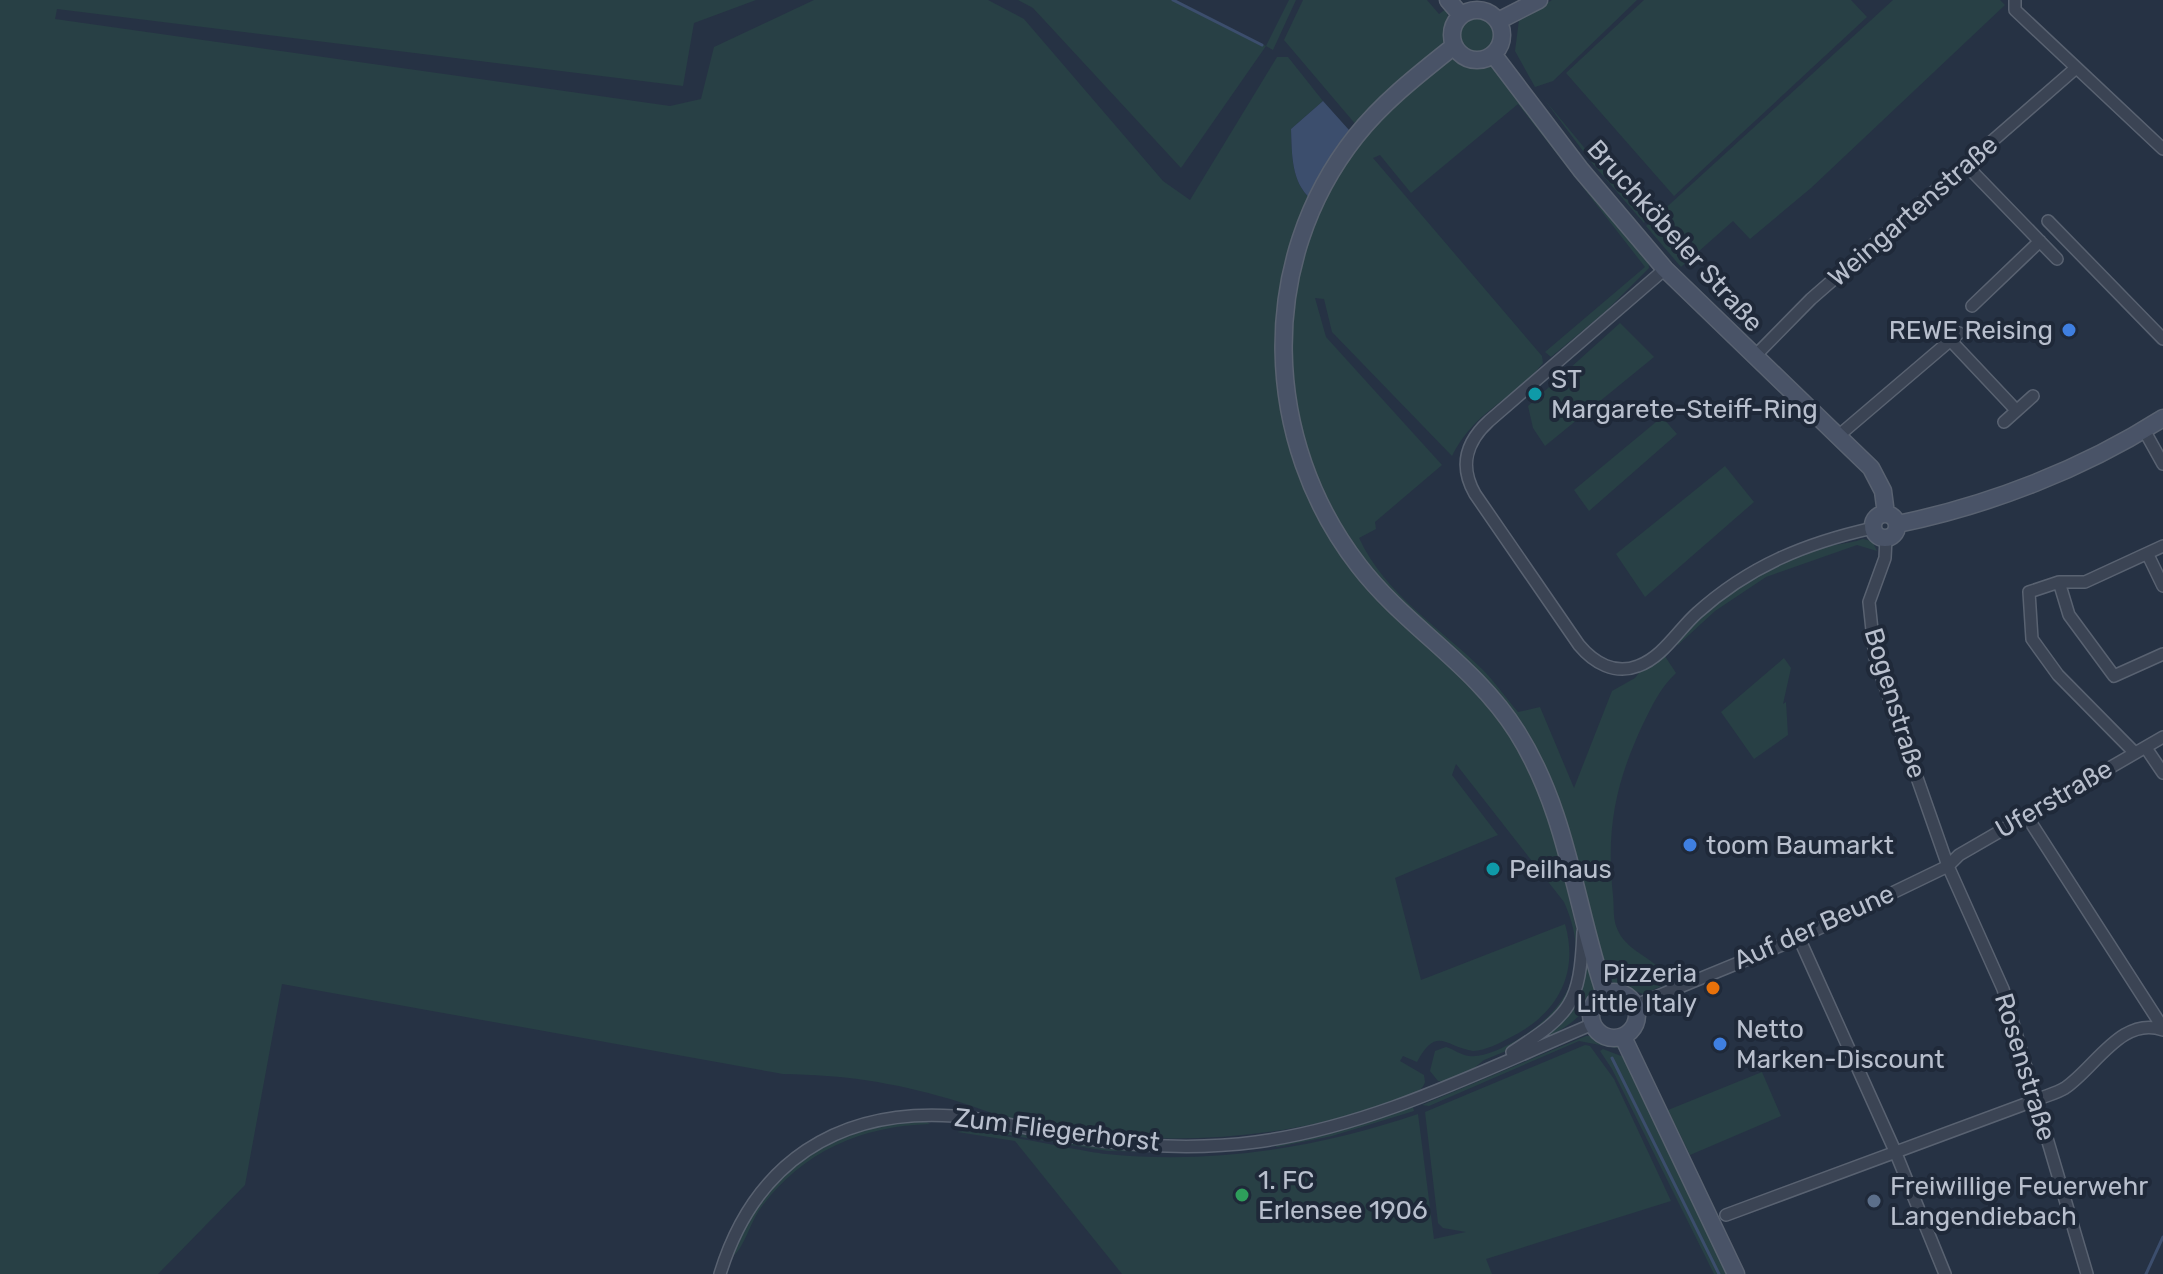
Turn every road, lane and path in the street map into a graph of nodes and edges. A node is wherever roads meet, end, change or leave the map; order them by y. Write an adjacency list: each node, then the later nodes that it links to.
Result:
1 (1448, 0): 4 (main road)
2 (1539, 0): 5 (main road)
3 (2014, 2): 8 (street)
4 (1461, 15): 5 (main road); 6 (main road)
5 (1498, 21): 7 (main road)
6 (1454, 46): 7 (main road); 37 (main road)
7 (1493, 54): 14 (main road, Bruchköbeler Straße)
8 (2076, 68): 9 (street); 10 (street, Weingartenstraße)
9 (2163, 149)
10 (1966, 165): 12 (street); 17 (street, Weingartenstraße)
11 (2048, 221): 16 (street)
12 (2040, 241): 13 (street); 15 (street)
13 (2057, 259)
14 (1665, 269): 17 (main road, Bruchköbeler Straße); 26 (street)
15 (1972, 306)
16 (2163, 339)
17 (1754, 357): 23 (main road, Bruchköbeler Straße)
18 (2033, 396): 19 (street)
19 (2016, 410): 21 (street); 23 (street)
20 (2163, 418): 22 (main road)
21 (2004, 422)
22 (2144, 430): 24 (street); 25 (main road)
23 (1837, 437): 25 (main road, Bruchköbeler Straße)
24 (2163, 464)
25 (1892, 519): 26 (main road)
26 (1880, 533): 36 (street, Bogenstraße)
27 (2163, 546): 28 (street)
28 (2148, 555): 29 (street); 30 (street)
29 (2059, 582): 31 (street); 33 (street)
30 (2163, 586)
31 (2163, 654)
32 (2163, 737): 33 (street, Uferstraße)
33 (2140, 751): 34 (street); 35 (street, Uferstraße)
34 (2163, 773)
35 (2026, 815): 36 (street, Uferstraße); 42 (street)
36 (1948, 866): 38 (street, Auf der Beune); 45 (street, Rosenstraße)
37 (1584, 915): 39 (main road); 44 (street)
38 (1799, 938): 40 (street, Auf der Beune); 46 (street)
39 (1605, 994): 40 (main road); 41 (main road)
40 (1636, 1005): 43 (main road)
41 (1593, 1024): 43 (main road); 44 (street, Zum Fliegerhorst)
42 (2163, 1029): 45 (street)
43 (1623, 1037): 49 (main road)
44 (1478, 1074): 48 (street, Zum Fliegerhorst)
45 (2036, 1100): 46 (street); 51 (street, Rosenstraße)
46 (1895, 1151): 47 (street); 50 (street)
47 (1726, 1215)
48 (720, 1274)
49 (1736, 1274)
50 (1945, 1274)
51 (2087, 1274)

